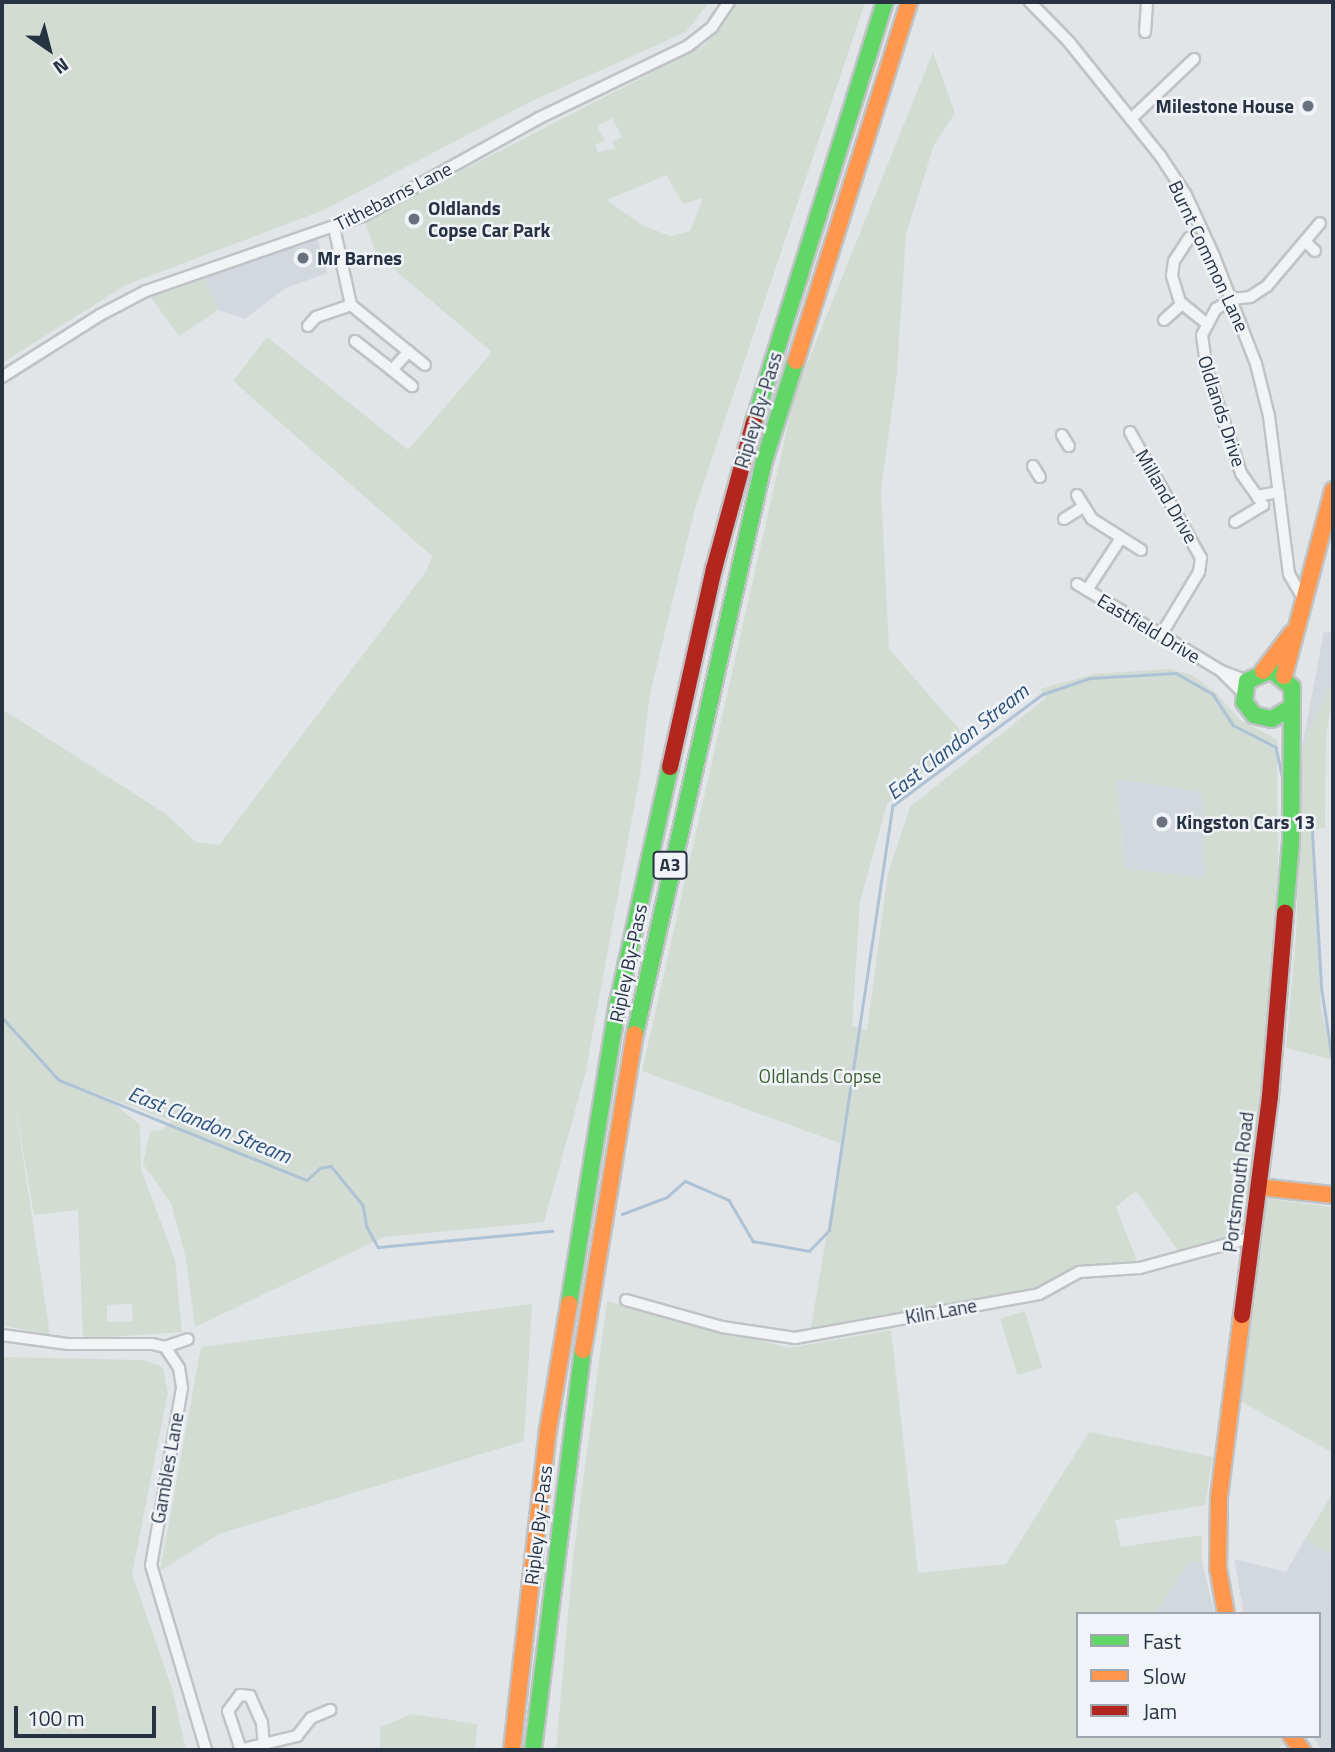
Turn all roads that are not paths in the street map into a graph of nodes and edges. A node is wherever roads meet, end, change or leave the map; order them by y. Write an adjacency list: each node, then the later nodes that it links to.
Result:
1 (729, 2): 10 (street, Tithebarns Lane)
2 (885, 2): 63 (main road, Ripley By-Pass / A3)
3 (909, 2): 64 (main road, Ripley By-Pass / A3)
4 (1030, 2): 8 (street, Burnt Common Lane)
5 (1147, 2): 6 (street)
6 (1145, 32)
7 (1194, 59): 8 (street)
8 (1131, 119): 14 (street, Burnt Common Lane)
9 (1320, 223): 12 (street)
10 (334, 227): 16 (street); 24 (street, Tithebarns Lane)
11 (1189, 239): 15 (street)
12 (1305, 241): 13 (street); 14 (street)
13 (1315, 251)
14 (1232, 299): 18 (street); 32 (street, Burnt Common Lane)
15 (1182, 304): 17 (street); 18 (street)
16 (351, 305): 19 (street); 21 (street)
17 (1164, 320)
18 (1205, 322): 34 (street, Oldlands Drive)
19 (308, 326)
20 (355, 341): 23 (street)
21 (409, 351): 22 (street); 23 (street)
22 (425, 365)
23 (392, 370): 25 (street)
24 (2, 377)
25 (412, 386)
26 (1130, 432): 44 (street, Milland Drive)
27 (1062, 435): 28 (street)
28 (1069, 446)
29 (1034, 466): 30 (street)
30 (1040, 477)
31 (1333, 490): 41 (main road, Portsmouth Road)
32 (1279, 492): 34 (street); 40 (street, Burnt Common Lane)
33 (1077, 495): 35 (street)
34 (1257, 496): 37 (street)
35 (1083, 507): 36 (street); 38 (street)
36 (1064, 519)
37 (1235, 522)
38 (1121, 538): 39 (street); 44 (street, Eastfield Drive)
39 (1141, 550)
40 (1287, 556): 41 (street); 42 (street, Burnt Common Lane)
41 (1312, 583): 42 (main road, Portsmouth Road)
42 (1306, 603): 43 (main road, Portsmouth Road)
43 (1296, 628): 45 (main road, Portsmouth Road); 46 (main road, Portsmouth Road)
44 (1161, 635): 47 (street, Eastfield Drive)
45 (1263, 671): 46 (main road); 47 (main road, Portsmouth Road)
46 (1284, 676): 48 (main road, Portsmouth Road)
47 (1245, 687): 49 (main road)
48 (1290, 708): 49 (main road); 50 (main road, Portsmouth Road)
49 (1266, 719): 50 (main road)
50 (1291, 753): 51 (main road, Portsmouth Road)
51 (1259, 1187): 52 (main road); 53 (main road, Portsmouth Road)
52 (1333, 1195)
53 (1252, 1237): 54 (street, Kiln Lane); 58 (main road, Portsmouth Road)
54 (626, 1300)
55 (2, 1335): 57 (street)
56 (188, 1339): 57 (street)
57 (165, 1347): 61 (street, Gambles Lane)
58 (1226, 1612)
59 (330, 1710): 60 (street)
60 (264, 1744): 62 (street); 62 (street)
61 (206, 1750)
62 (240, 1750)
63 (512, 1750)
64 (533, 1750)

